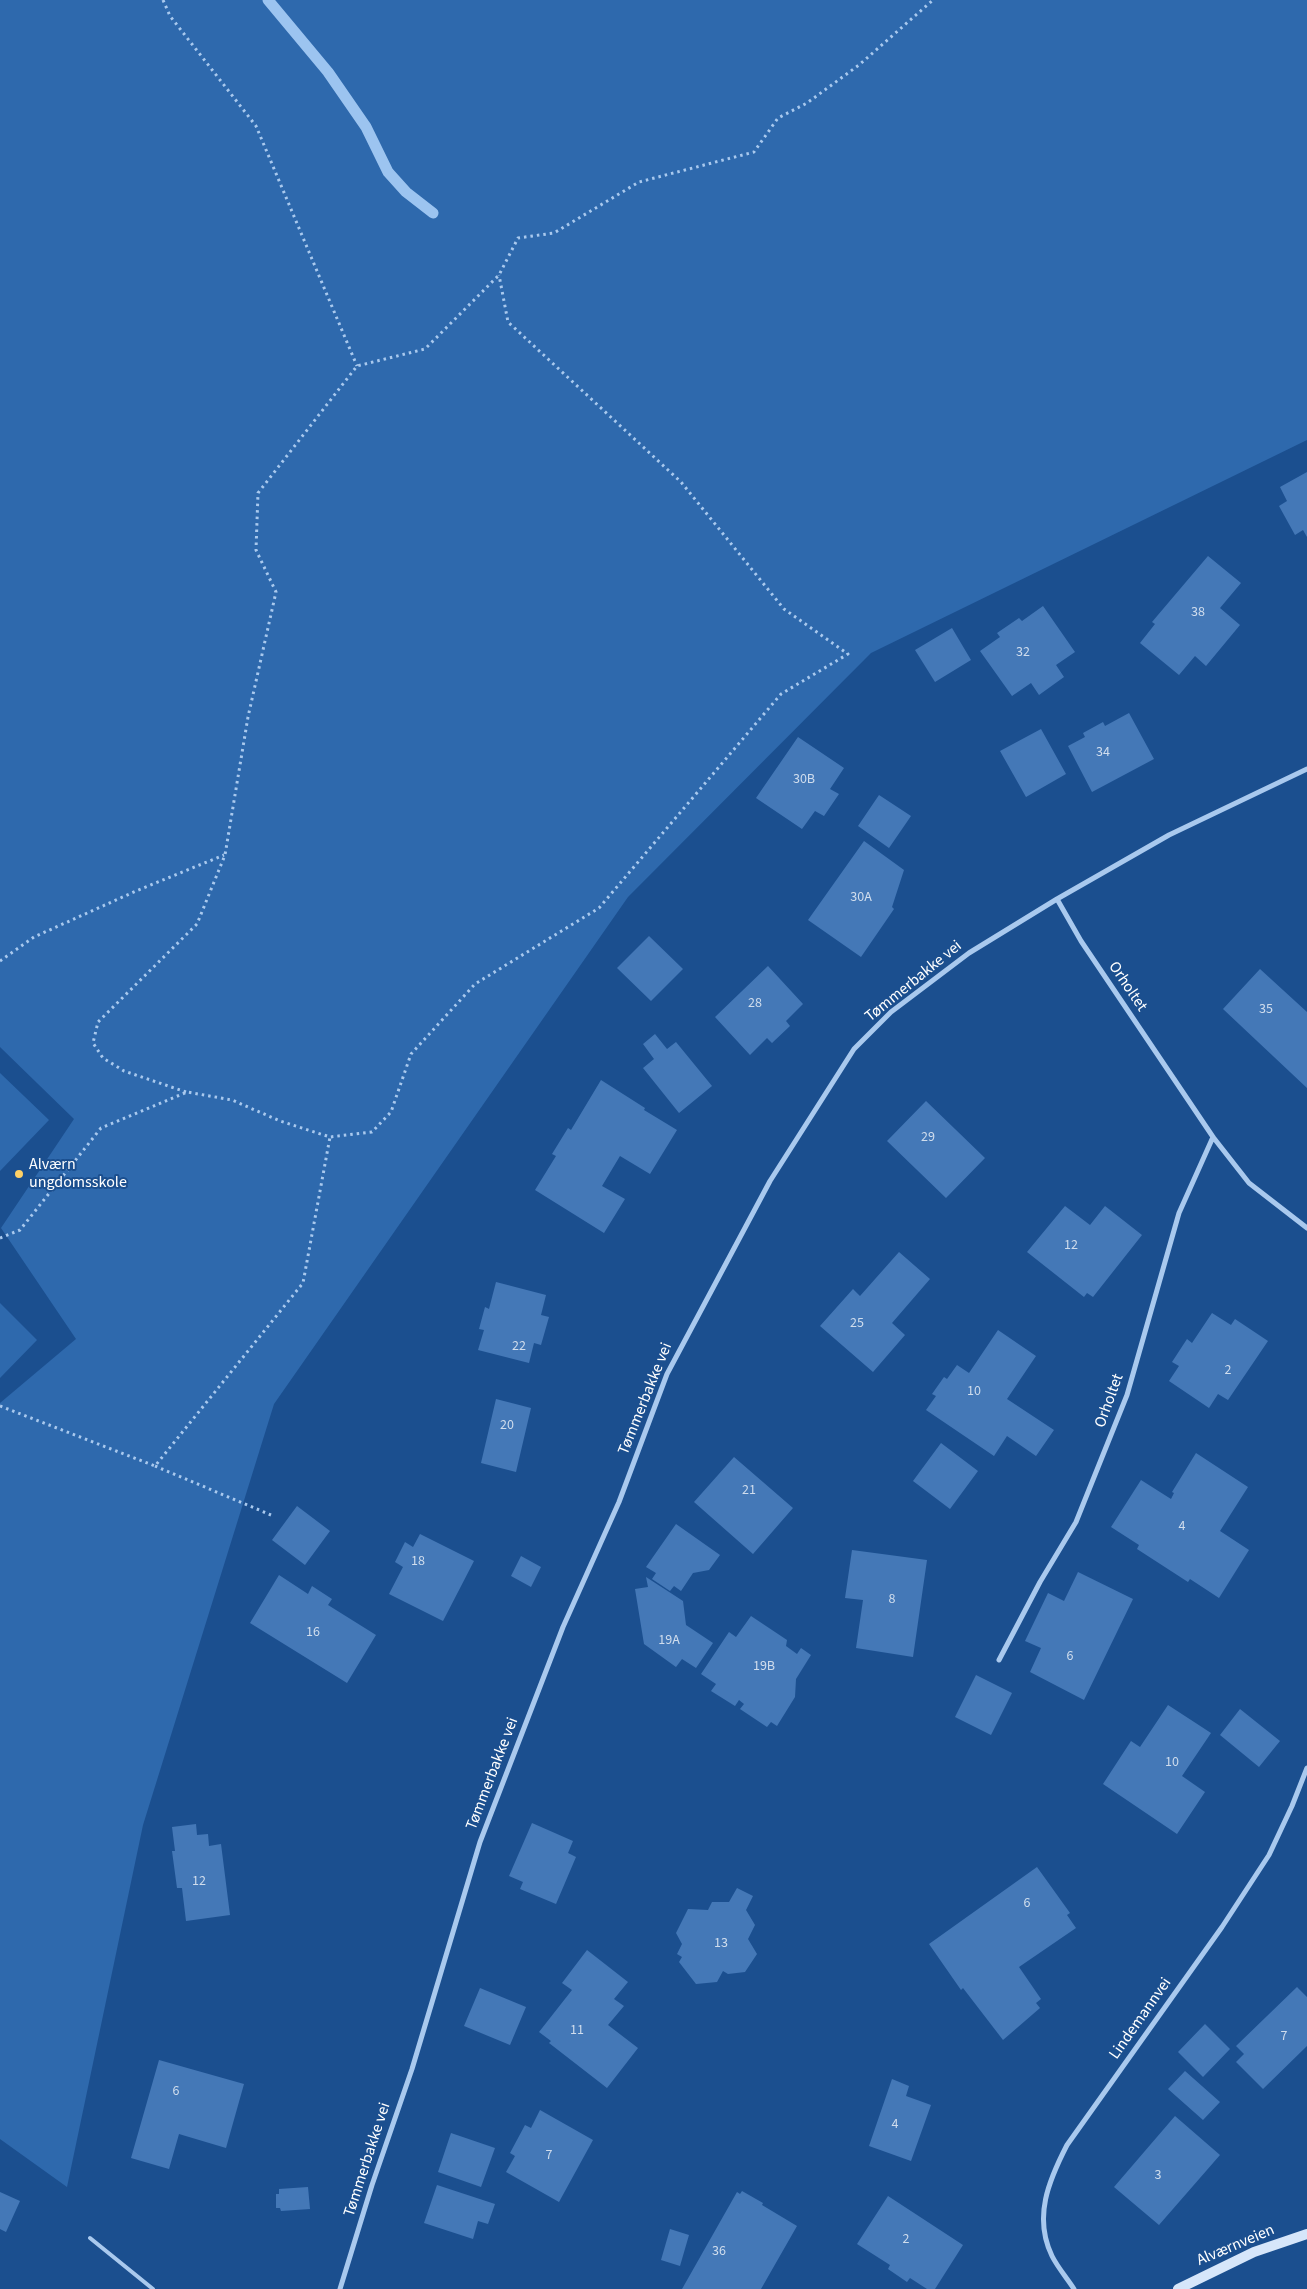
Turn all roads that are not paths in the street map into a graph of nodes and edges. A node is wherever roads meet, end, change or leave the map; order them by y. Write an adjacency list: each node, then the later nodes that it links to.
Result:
1 (1307, 769): 2 (street, Tømmerbakke vei)
2 (1057, 899): 3 (street, Orholtet); 10 (street, Tømmerbakke vei)
3 (1213, 1137): 4 (street, Orholtet); 5 (street, Orholtet)
4 (1307, 1228)
5 (999, 1660)
6 (1307, 1768): 11 (street, Lindemannvei)
7 (1307, 2234): 12 (main road, Alværnveien)
8 (90, 2238): 9 (lane)
9 (153, 2289)
10 (340, 2289)
11 (1074, 2289)
12 (1178, 2289)

